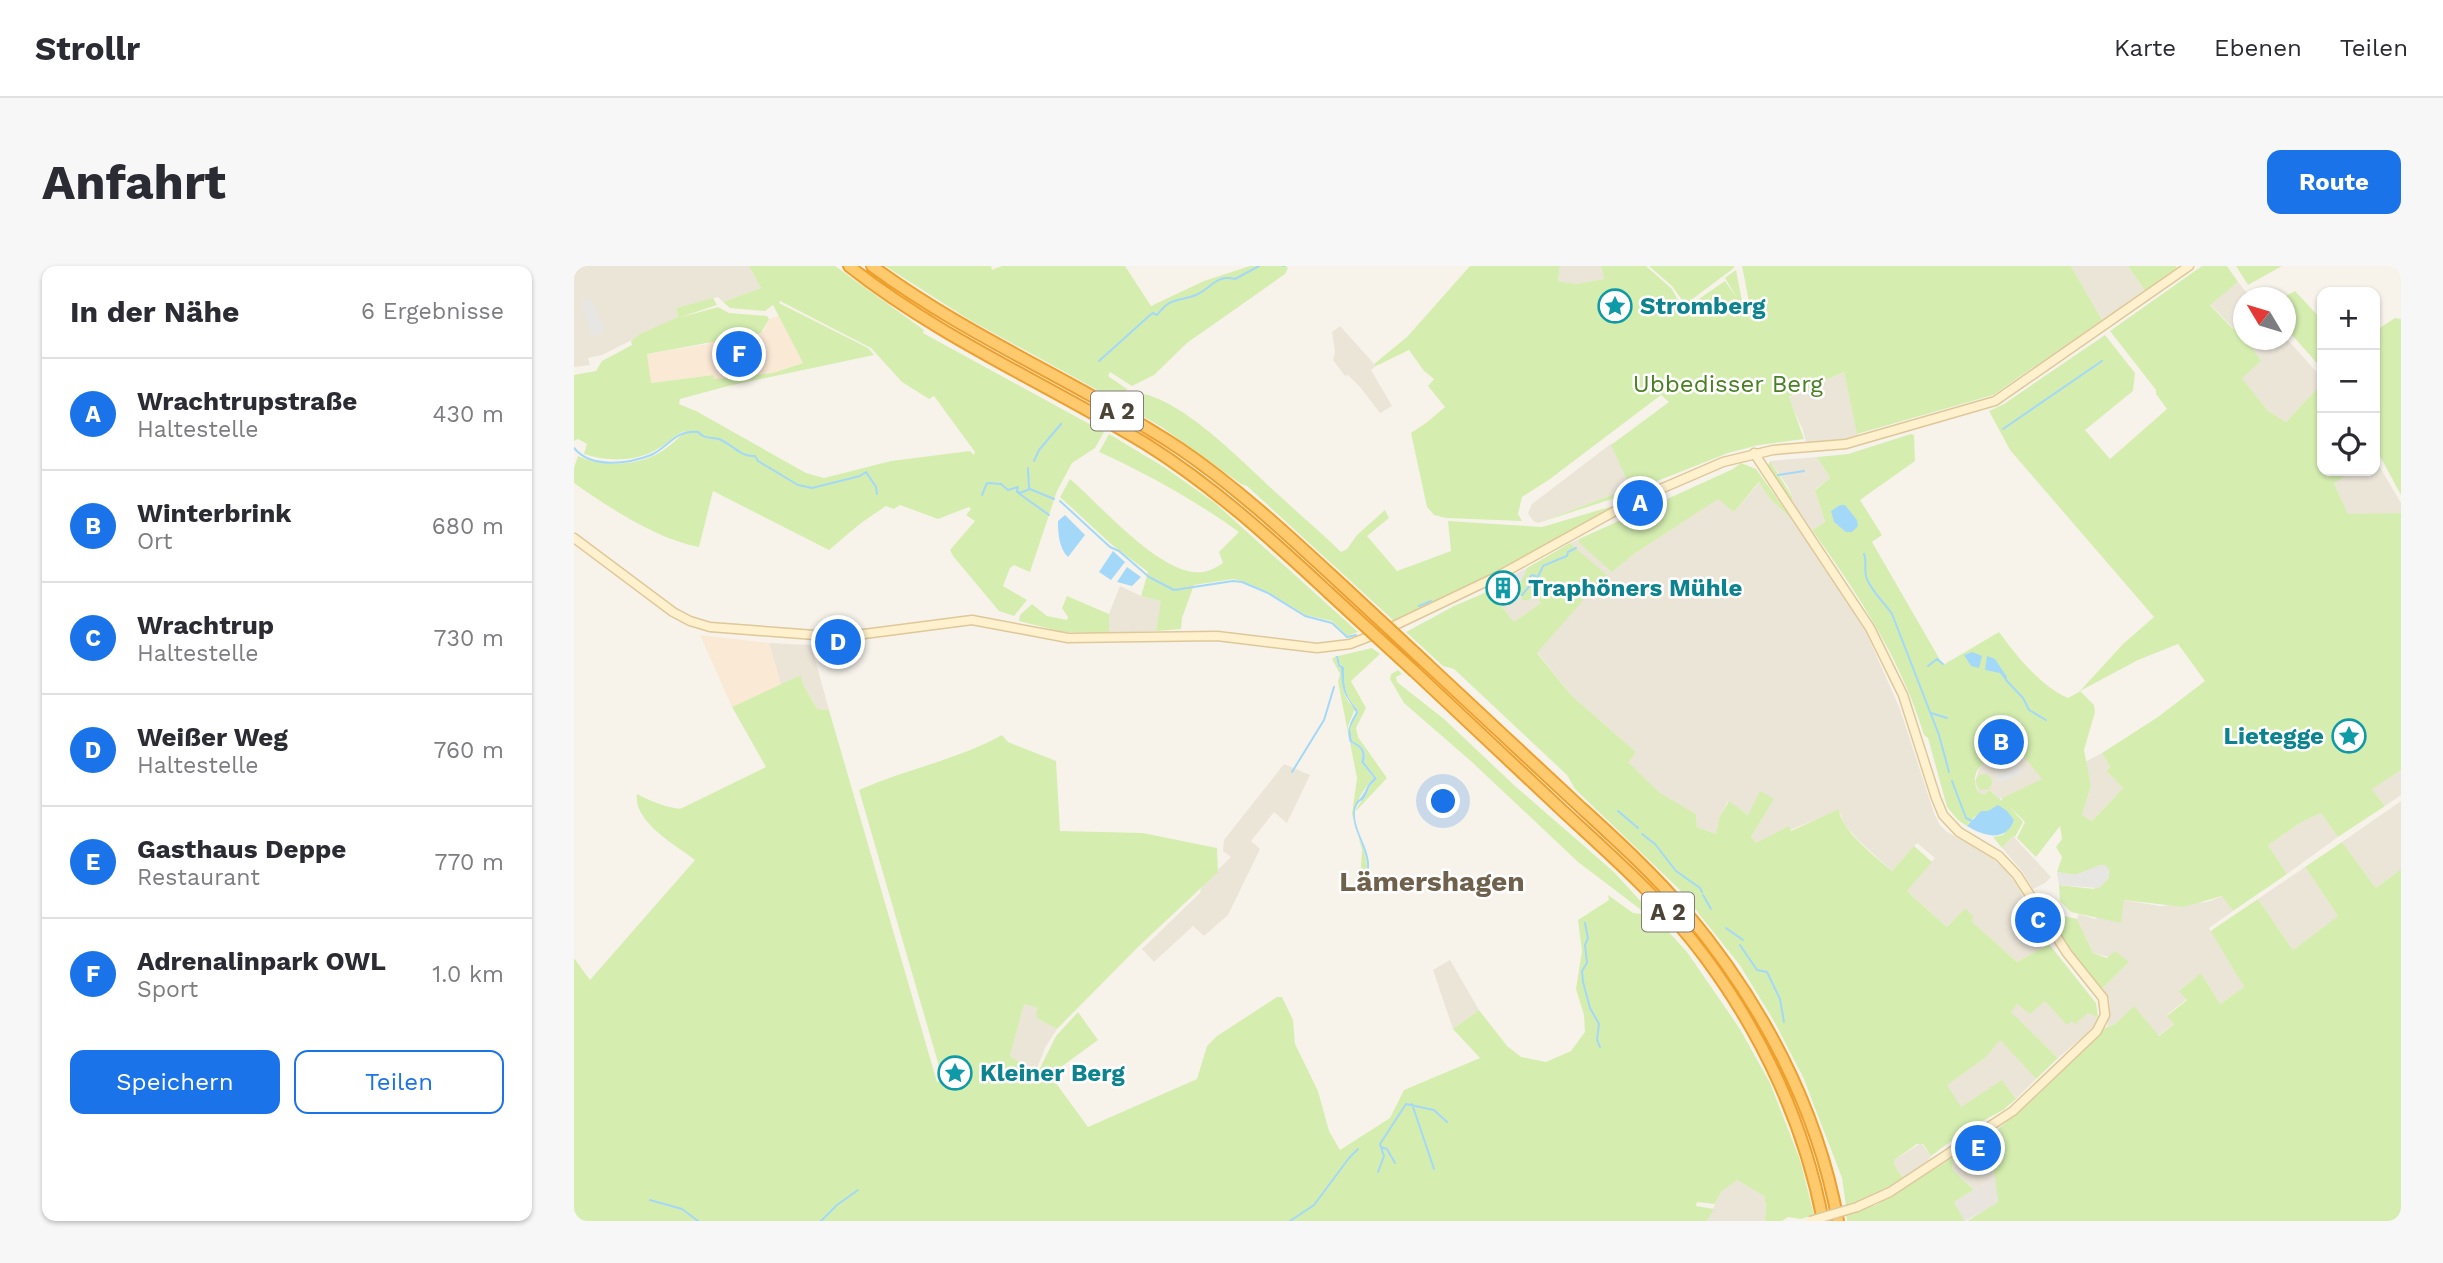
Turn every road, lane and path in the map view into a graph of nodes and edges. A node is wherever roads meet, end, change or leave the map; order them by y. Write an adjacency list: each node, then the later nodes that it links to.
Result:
1 (849, 266): 7 (highway, A 2, bridge)
2 (872, 266): 8 (highway, A 2, bridge)
3 (2189, 266): 4 (main road)
4 (1754, 453): 5 (main road); 6 (main road, bridge)
5 (574, 538)
6 (1811, 1221)
7 (1824, 1221)
8 (1838, 1221)

